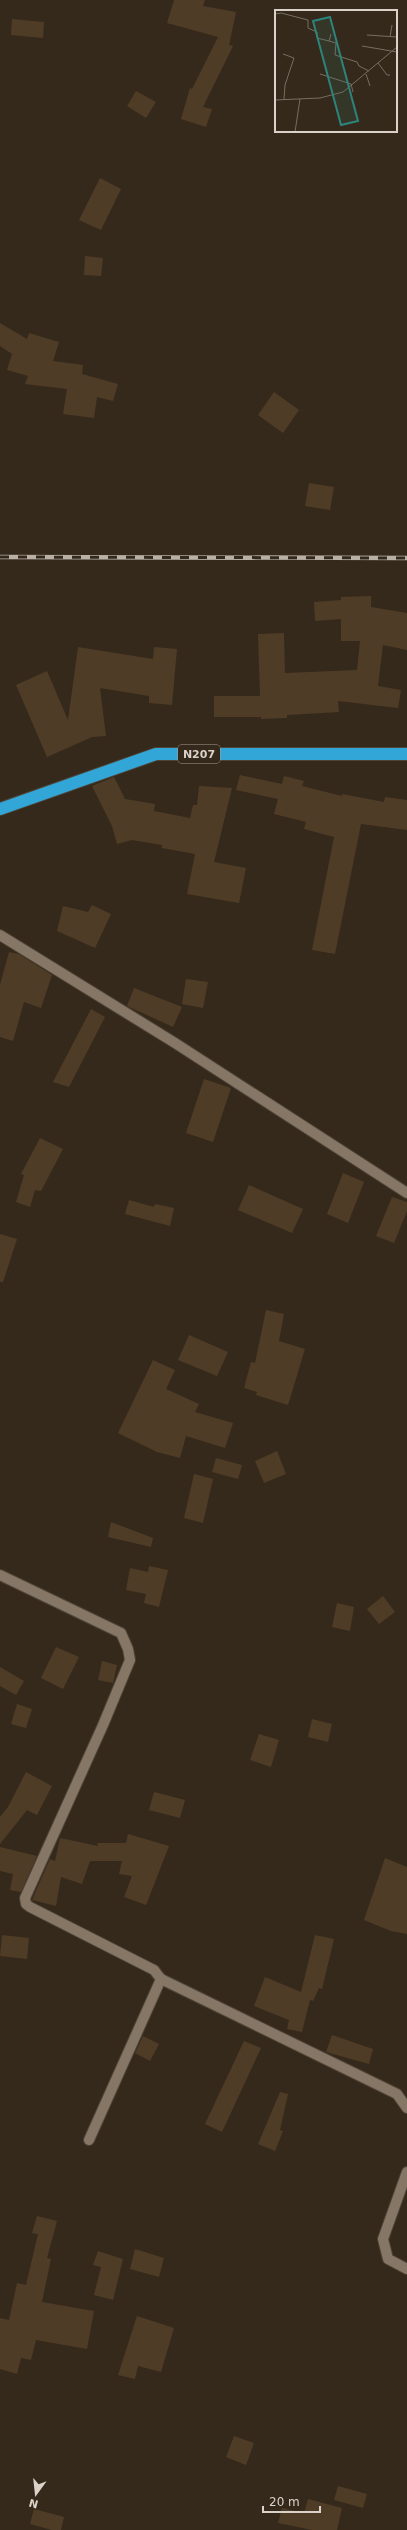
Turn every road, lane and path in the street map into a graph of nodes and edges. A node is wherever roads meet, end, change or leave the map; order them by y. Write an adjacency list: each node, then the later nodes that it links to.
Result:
1 (407, 754): 2 (highway, N207)
2 (0, 809)
3 (0, 935): 4 (street)
4 (407, 1192)
5 (0, 1575): 6 (street)
6 (161, 1979): 7 (street); 8 (street)
7 (407, 2108)
8 (89, 2140)
9 (407, 2172): 10 (street)
10 (407, 2269)

